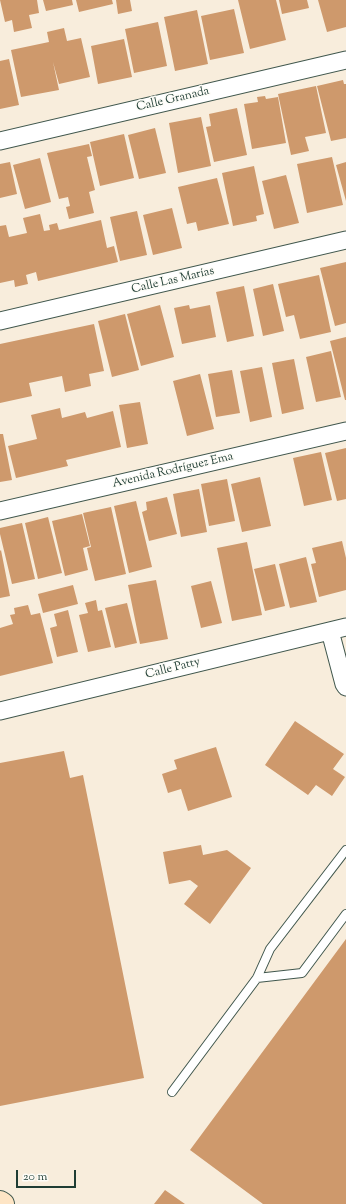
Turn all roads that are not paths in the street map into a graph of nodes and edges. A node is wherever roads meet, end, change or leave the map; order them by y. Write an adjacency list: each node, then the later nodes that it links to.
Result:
1 (346, 60): 2 (street, Calle Granada)
2 (0, 141)
3 (346, 240): 4 (street, Calle Las Marías)
4 (0, 321)
5 (346, 431): 6 (street, Avenida Rodríguez Ema)
6 (0, 511)
7 (338, 629): 8 (street); 9 (street, Calle Patty)
8 (346, 687)
9 (0, 711)
10 (346, 850): 12 (lane)
11 (346, 914): 12 (lane)
12 (257, 978): 13 (lane)
13 (172, 1092)
14 (0, 1202): 15 (street)
15 (4, 1204)

